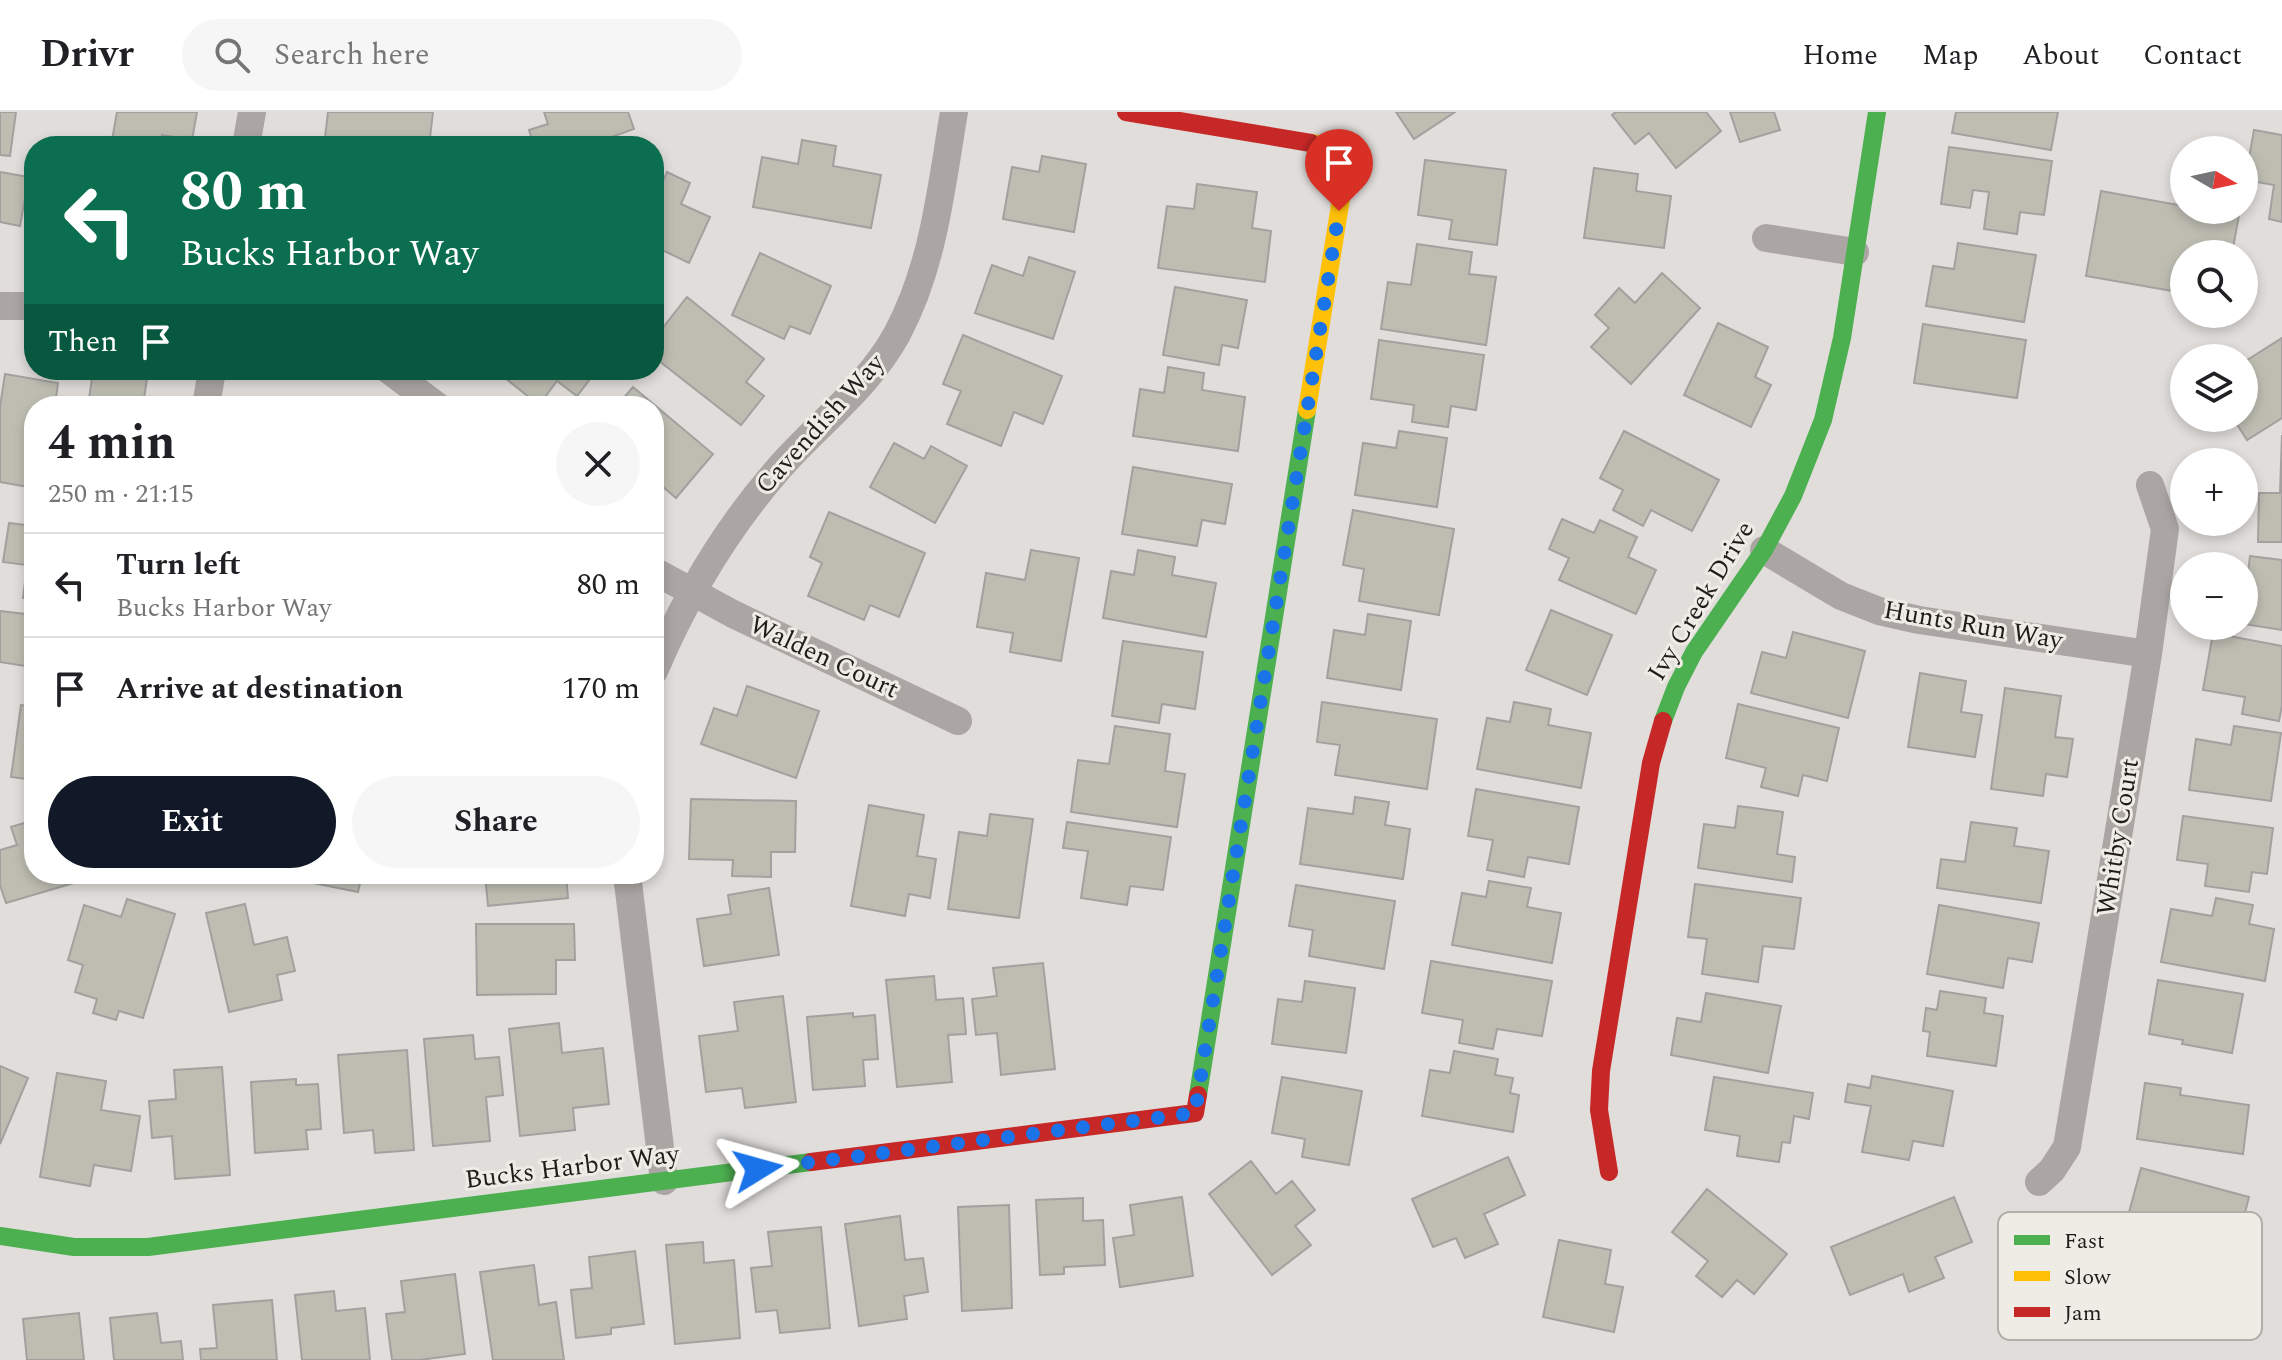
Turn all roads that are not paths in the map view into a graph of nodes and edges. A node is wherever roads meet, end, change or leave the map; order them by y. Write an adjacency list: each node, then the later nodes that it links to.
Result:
1 (252, 112): 5 (street)
2 (954, 112): 15 (street, Cavendish Way)
3 (1126, 112): 21 (street, Bucks Harbor Way)
4 (1877, 112): 7 (street, Ivy Creek Drive)
5 (248, 136)
6 (1766, 238): 7 (street)
7 (1855, 252): 13 (street, Ivy Creek Drive)
8 (0, 306): 9 (street)
9 (24, 306)
10 (402, 380): 11 (street)
11 (424, 396)
12 (2150, 485): 17 (street, Whitby Court)
13 (1764, 550): 17 (street, Hunts Run Way); 20 (street, Ivy Creek Drive)
14 (664, 577): 15 (street, Walden Court)
15 (691, 592): 16 (street, Cavendish Way); 18 (street, Walden Court)
16 (664, 650)
17 (2148, 654): 22 (street, Whitby Court)
18 (958, 721)
19 (628, 884): 21 (street)
20 (1609, 1172)
21 (664, 1181): 23 (street, Bucks Harbor Way)
22 (2039, 1182)
23 (0, 1236)

